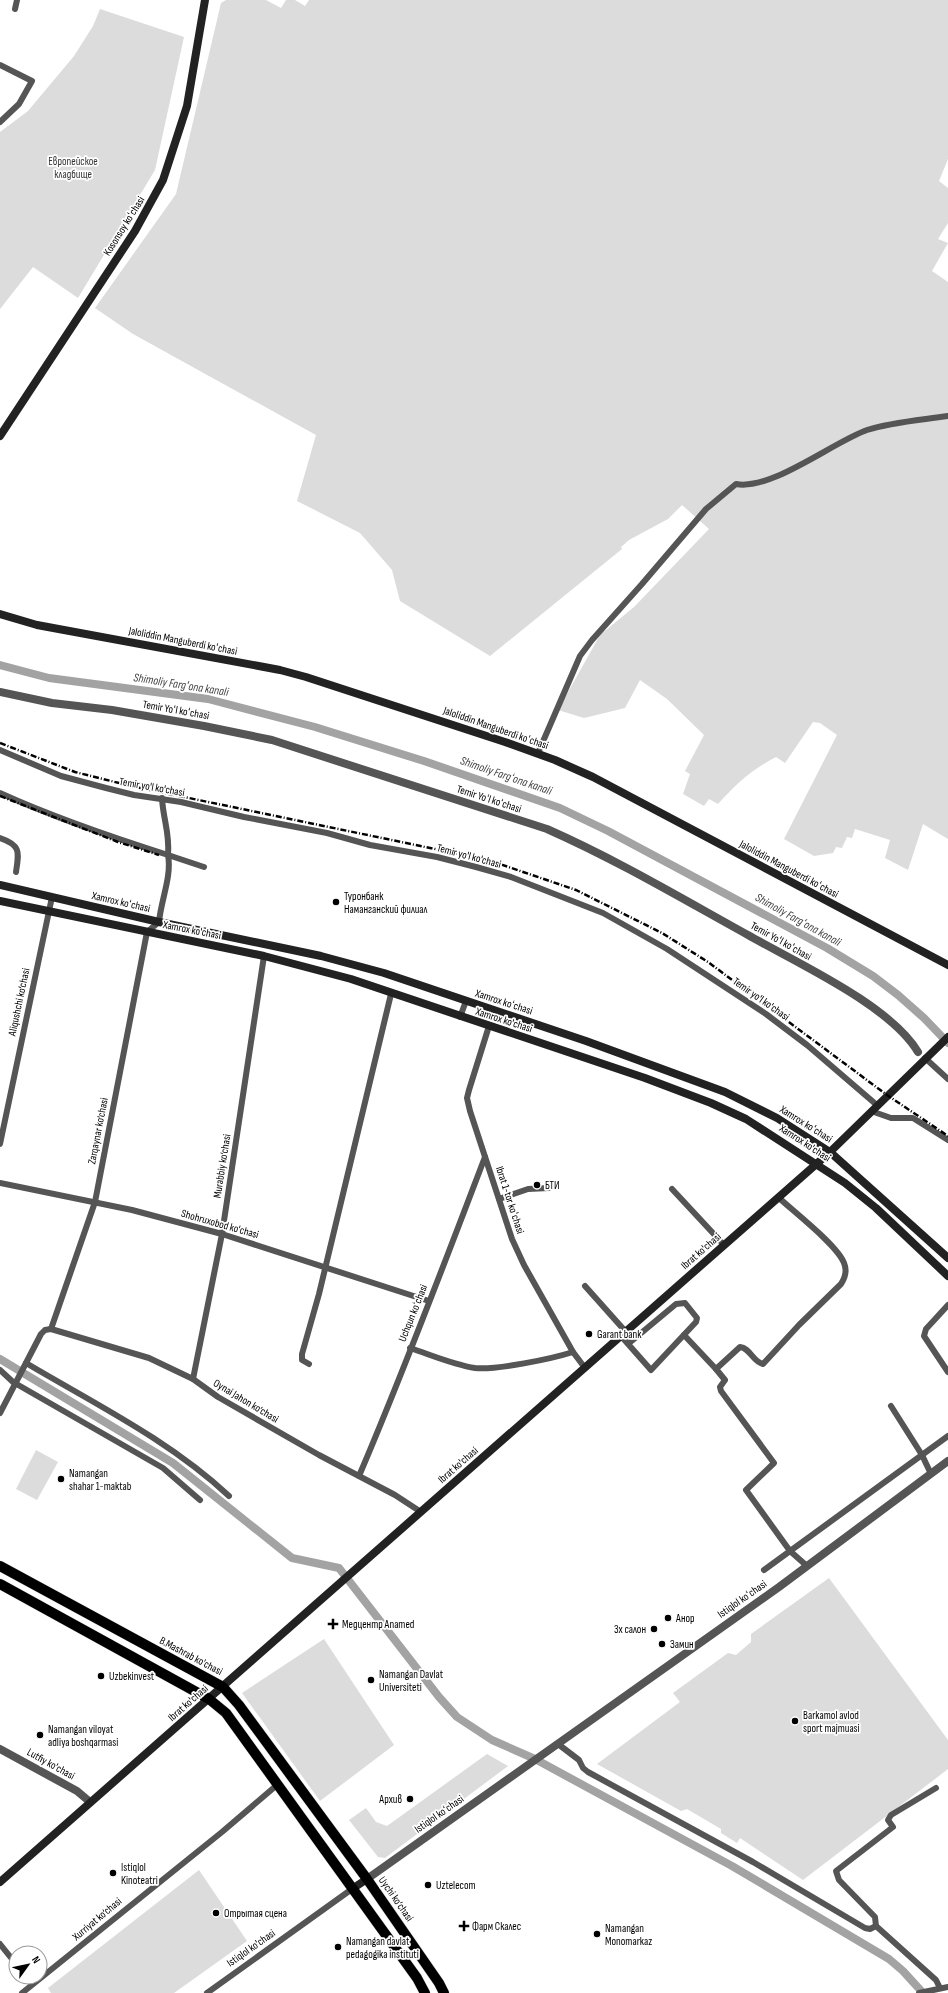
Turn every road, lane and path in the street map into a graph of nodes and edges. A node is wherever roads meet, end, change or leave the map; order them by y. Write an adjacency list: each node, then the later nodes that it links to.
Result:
1 (17, 0): 3 (street)
2 (205, 0): 7 (main road, Kosonsoy koʻchasi)
3 (16, 9)
4 (0, 65): 5 (street)
5 (0, 122)
6 (948, 416): 11 (street)
7 (0, 436)
8 (0, 614): 11 (main road, Jaloliddin Manguberdi koʻchasi)
9 (0, 692): 32 (street, Temir Yoʻl koʻchasi)
10 (0, 750): 13 (street, Temir yo'l ko'chasi)
11 (538, 753): 25 (main road, Jaloliddin Manguberdi koʻchasi)
12 (0, 793): 15 (street)
13 (162, 798): 15 (street); 35 (street, Temir yo'l ko'chasi)
14 (0, 838): 17 (street)
15 (168, 855): 16 (street); 22 (street)
16 (204, 867)
17 (16, 872)
18 (0, 885): 19 (main road, Xamrox koʻchasi)
19 (52, 897): 21 (street, Aliqushchi ko‘chasi); 22 (main road, Xamrox koʻchasi)
20 (0, 900): 21 (main road, Xamrox ko'chasi)
21 (48, 911): 23 (main road, Xamrox ko'chasi); 37 (street, Aliqushchi ko‘chasi)
22 (159, 922): 23 (street); 28 (main road, Xamrox koʻchasi)
23 (146, 932): 24 (main road, Xamrox ko'chasi); 46 (street, Zarqaynar ko‘chasi)
24 (264, 956): 27 (main road, Xamrox ko'chasi); 47 (street, Murabbiy ko‘chasi)
25 (944, 960): 26 (main road, Jaloliddin Manguberdi koʻchasi)
26 (948, 965)
27 (391, 994): 29 (main road, Xamrox ko'chasi); 50 (street)
28 (466, 1001): 29 (street); 38 (main road, Xamrox koʻchasi)
29 (460, 1017): 30 (main road, Xamrox ko'chasi)
30 (489, 1026): 39 (street, Ibrat 1-tor koʻchasi); 40 (main road, Xamrox ko'chasi)
31 (948, 1037): 33 (main road, Ibrat ko'chasi)
32 (918, 1052)
33 (924, 1058): 34 (street); 35 (main road, Ibrat ko'chasi)
34 (948, 1079)
35 (875, 1109): 36 (street); 38 (main road, Ibrat ko'chasi)
36 (948, 1140)
37 (0, 1144)
38 (830, 1152): 40 (main road, Ibrat ko'chasi); 49 (main road, Xamrox koʻchasi)
39 (485, 1157): 45 (street, Ibrat 1-tor koʻchasi); 53 (street, Uchqun koʻchasi)
40 (817, 1163): 44 (main road, Ibrat ko'chasi); 51 (main road, Xamrox ko'chasi)
41 (0, 1183): 46 (street, Shohruxobod ko'chasi)
42 (549, 1188): 45 (street)
43 (672, 1189): 48 (street)
44 (778, 1197): 48 (main road, Ibrat ko'chasi); 64 (street)
45 (499, 1199): 60 (street, Ibrat 1-tor koʻchasi)
46 (95, 1202): 47 (street, Shohruxobod ko'chasi); 55 (street, Zarqaynar ko‘chasi)
47 (222, 1234): 50 (street, Shohruxobod ko'chasi); 67 (street, Murabbiy ko‘chasi)
48 (724, 1245): 56 (main road, Ibrat ko'chasi)
49 (948, 1258)
50 (325, 1266): 53 (street, Shohruxobod ko'chasi); 61 (street)
51 (948, 1276)
52 (585, 1286): 56 (street)
53 (429, 1301): 59 (street, Uchqun koʻchasi)
54 (948, 1305): 66 (street)
55 (51, 1329): 62 (street); 67 (street, Oynai Jahon ko‘chasi)
56 (623, 1334): 58 (street); 63 (main road, Ibrat ko'chasi)
57 (684, 1335): 58 (street); 58 (street); 64 (street)
58 (628, 1344)
59 (410, 1348): 60 (street); 75 (street, Uchqun koʻchasi)
60 (573, 1352): 63 (street, Ibrat 1-tor koʻchasi)
61 (309, 1364)
62 (25, 1365): 68 (street); 76 (street)
63 (585, 1368): 78 (main road, Ibrat ko'chasi)
64 (716, 1369): 79 (street)
65 (0, 1370): 68 (street)
66 (948, 1372)
67 (193, 1379): 75 (street, Oynai Jahon ko‘chasi)
68 (16, 1381): 70 (street); 77 (street)
69 (891, 1406): 72 (street)
70 (0, 1413)
71 (948, 1436): 72 (street)
72 (922, 1455): 74 (street); 79 (street)
73 (948, 1461): 74 (street, Istiqlol koʻchasi)
74 (931, 1474): 81 (street, Istiqlol koʻchasi)
75 (359, 1476): 78 (street, Oynai Jahon ko‘chasi)
76 (229, 1496)
77 (200, 1500)
78 (421, 1512): 84 (main road, Ibrat ko'chasi)
79 (790, 1551): 81 (street); 82 (street)
80 (0, 1566): 84 (main road, B.Mashrab ko'chasi)
81 (807, 1566): 86 (street, Istiqlol koʻchasi)
82 (764, 1570)
83 (0, 1584): 85 (main road)
84 (223, 1686): 85 (main road, Ibrat ko'chasi); 91 (main road, B.Mashrab ko'chasi)
85 (209, 1699): 88 (main road); 90 (main road, Ibrat ko'chasi)
86 (558, 1744): 91 (street, Istiqlol koʻchasi); 94 (street)
87 (0, 1749): 90 (street, Lutfiy ko'chasi)
88 (277, 1785): 93 (main road); 97 (street, Xurriyat ko‘chasi)
89 (936, 1788): 94 (street)
90 (90, 1802): 92 (main road, Ibrat ko'chasi)
91 (367, 1879): 93 (main road, Istiqlol ko'chasi); 104 (main road, Uychi ko’chasi)
92 (0, 1882)
93 (352, 1889): 102 (street, Istiqlol ko'chasi); 103 (main road)
94 (876, 1926): 100 (street)
95 (0, 1944): 96 (street)
96 (8, 1954)
97 (48, 1971)
98 (31, 1985): 101 (street, Xurriyat ko‘chasi)
99 (948, 1987): 100 (street)
100 (940, 1988): 105 (street)
101 (22, 1993)
102 (207, 1993)
103 (425, 1993)
104 (444, 1993)
105 (919, 1993)

